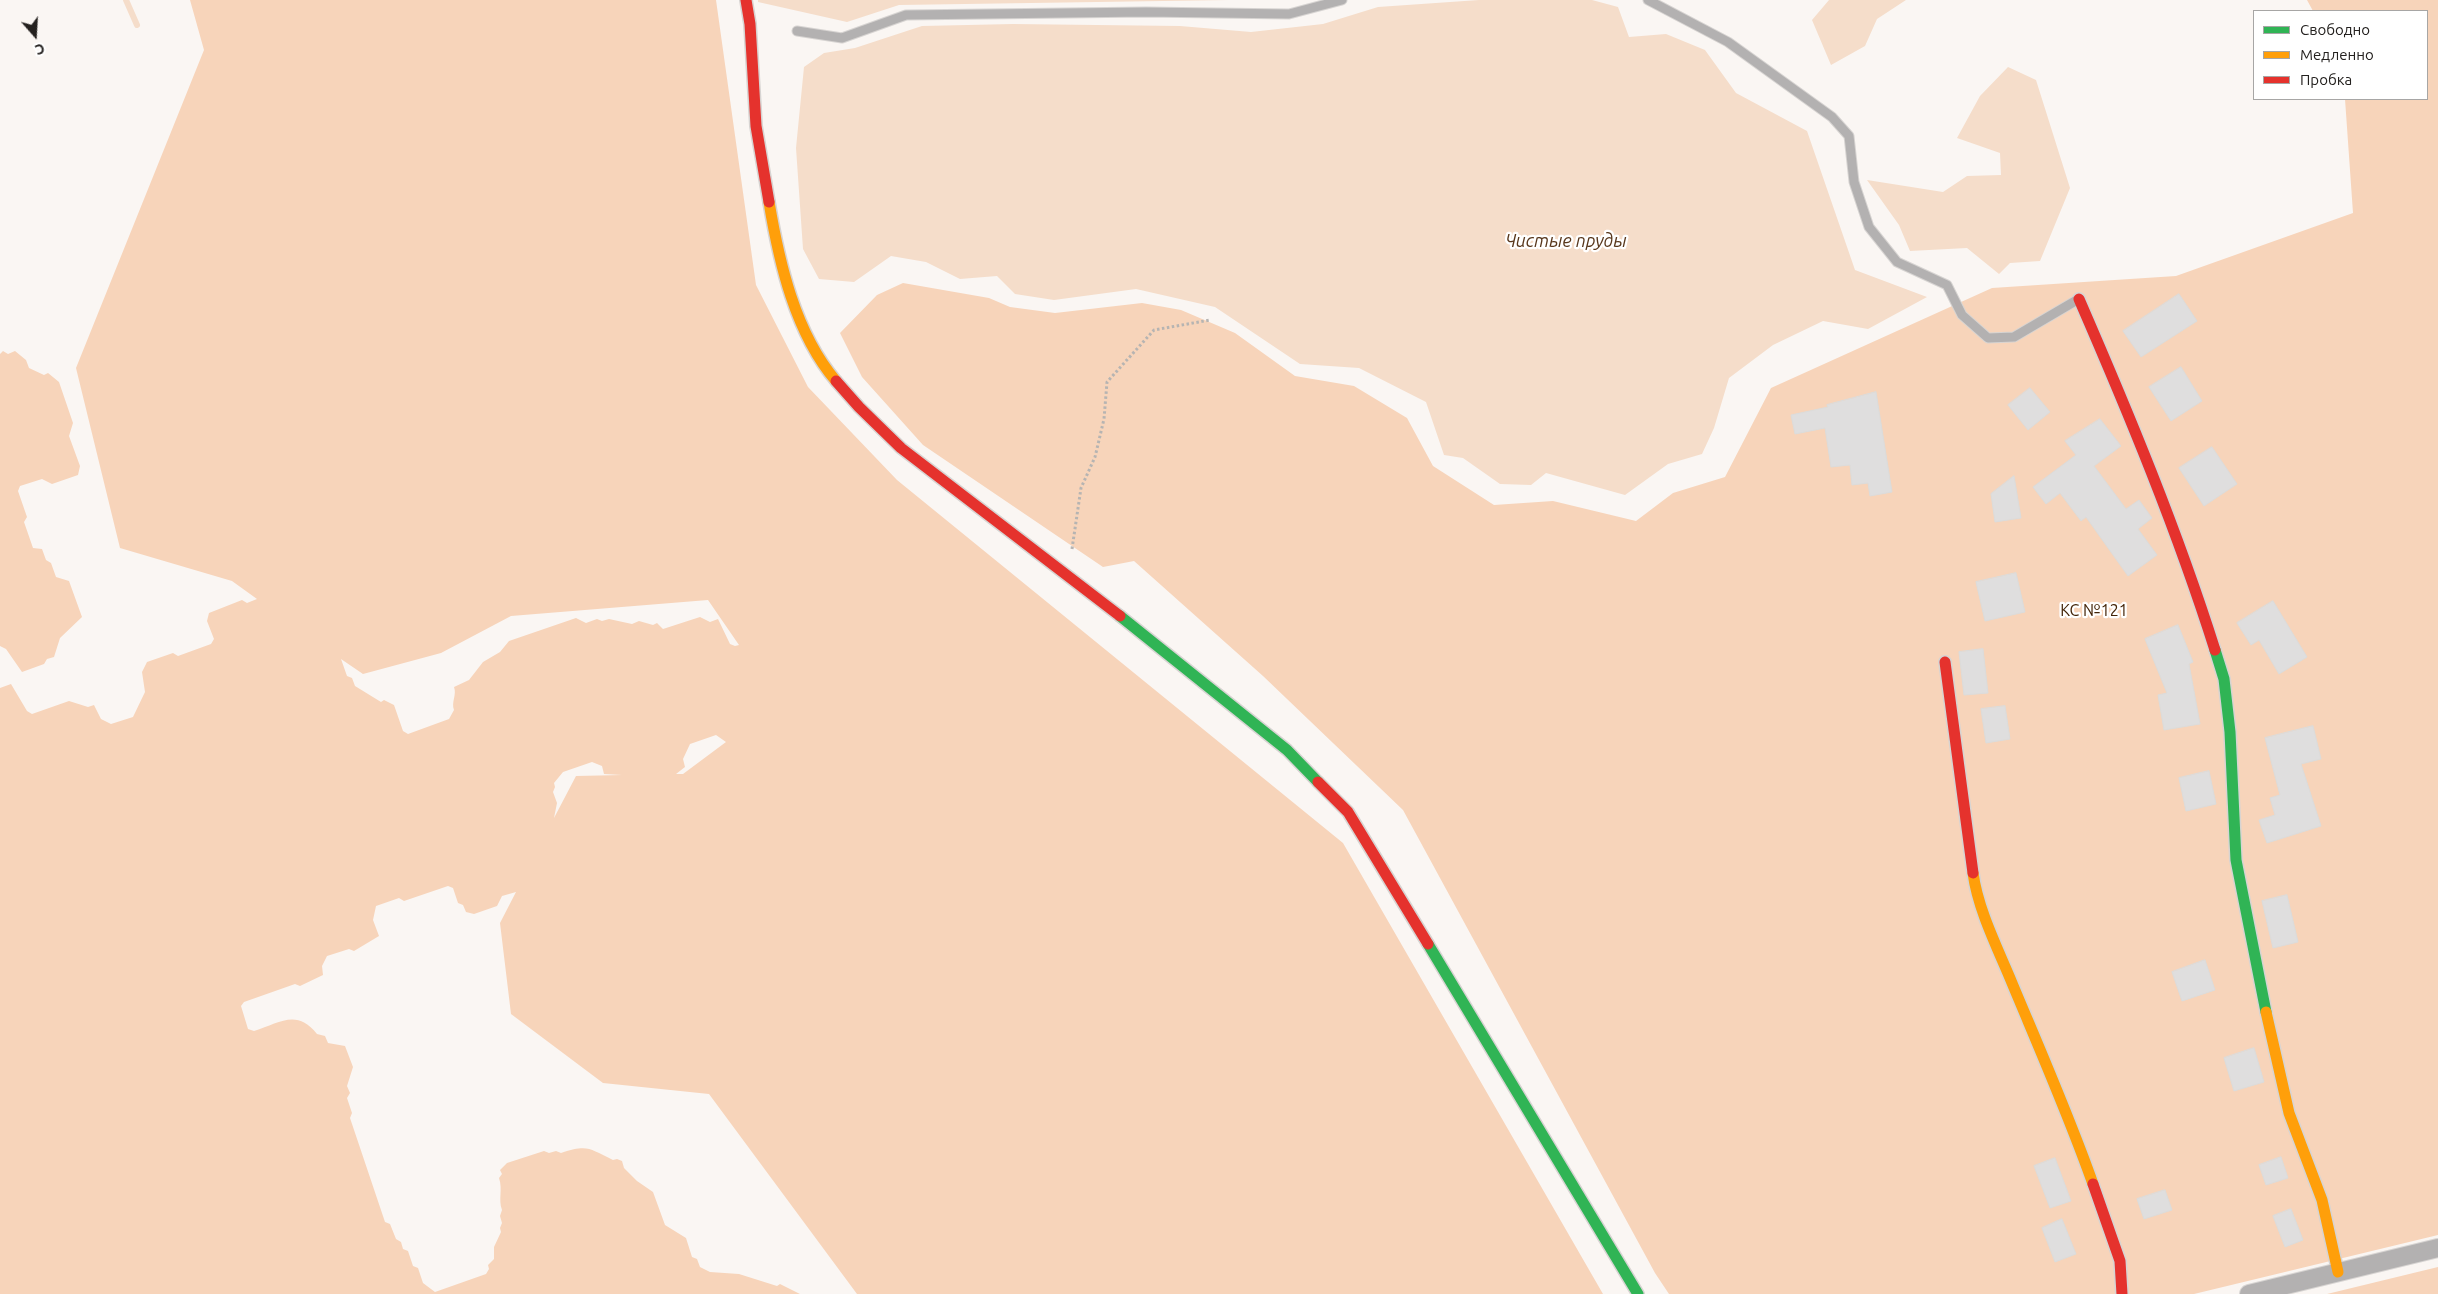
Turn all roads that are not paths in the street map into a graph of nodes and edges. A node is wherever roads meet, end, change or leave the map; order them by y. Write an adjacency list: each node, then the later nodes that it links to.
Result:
1 (746, 0): 9 (street)
2 (1342, 0): 4 (lane)
3 (1648, 0): 5 (lane)
4 (797, 31)
5 (2079, 299): 8 (street)
6 (1945, 662): 10 (street)
7 (2438, 1248): 8 (street)
8 (2338, 1272): 11 (street)
9 (1638, 1294)
10 (2122, 1294)
11 (2249, 1294)

